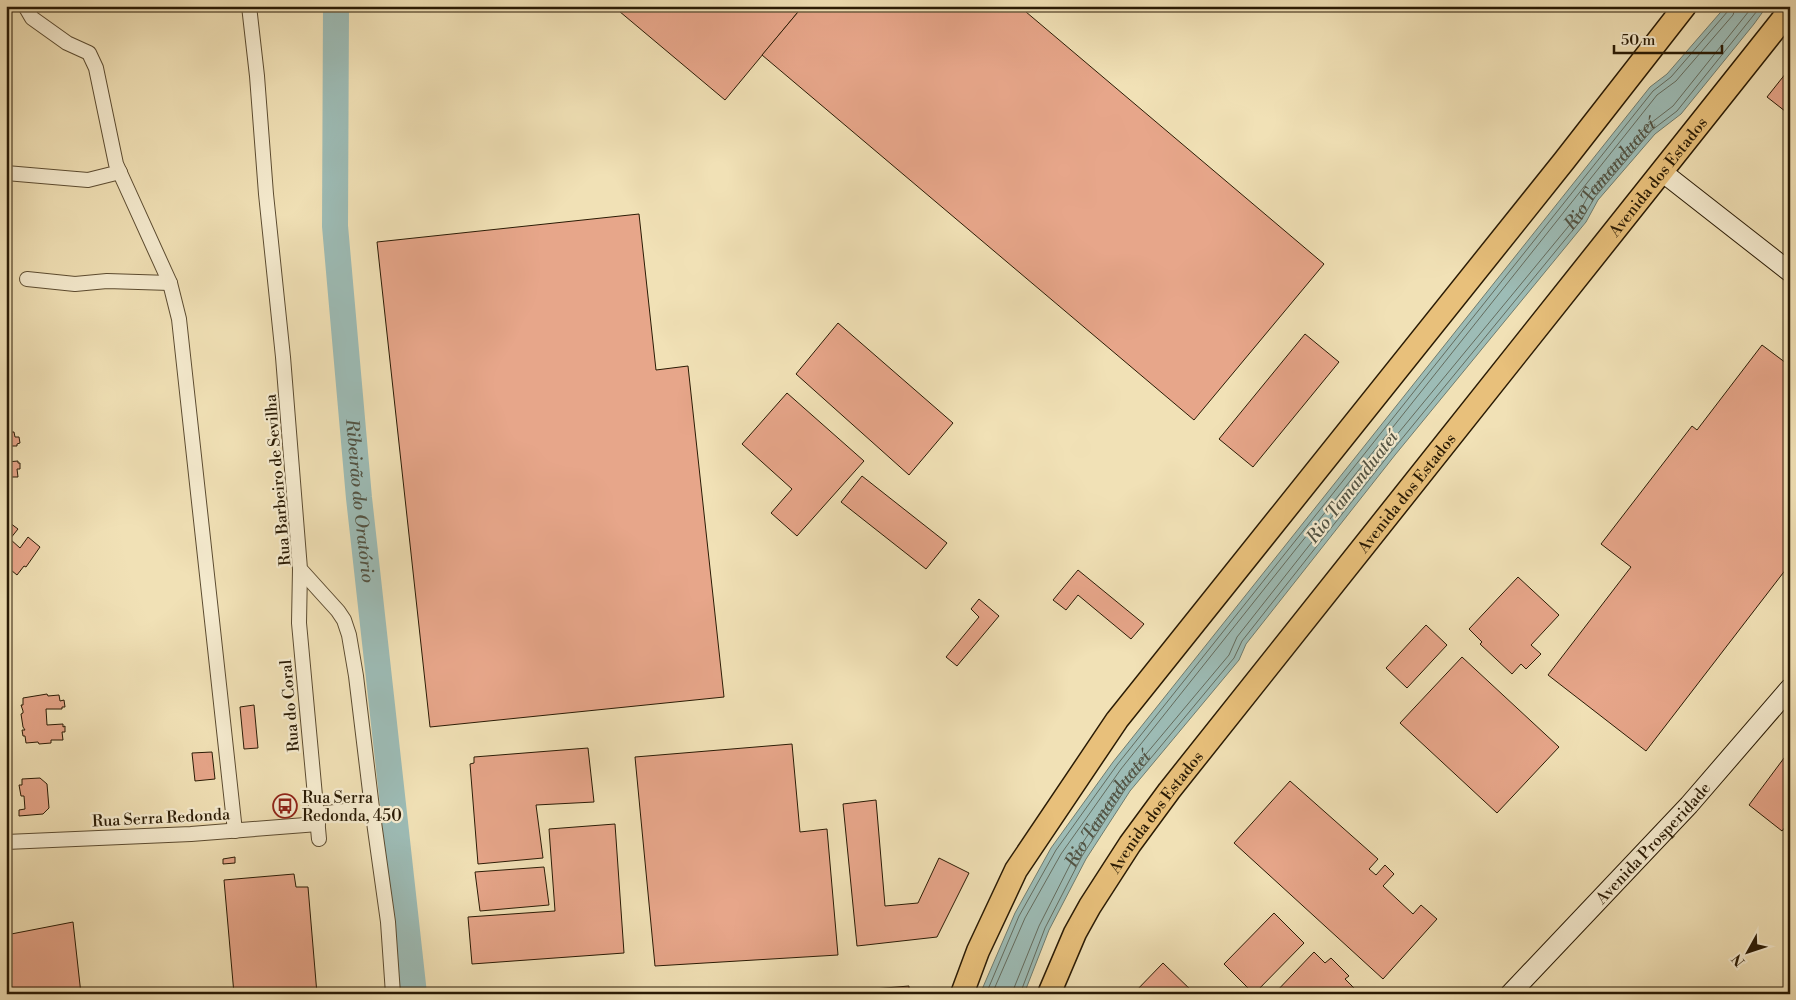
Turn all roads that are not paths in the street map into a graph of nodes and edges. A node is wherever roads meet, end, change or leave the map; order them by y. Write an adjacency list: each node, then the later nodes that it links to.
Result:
1 (26, 6): 7 (street)
2 (249, 6): 11 (street, Rua Barbeiro de Sevilha)
3 (1685, 6): 19 (highway)
4 (1790, 10): 5 (highway, Avenida dos Estados)
5 (1660, 171): 8 (main road); 20 (highway, Avenida dos Estados)
6 (6, 172): 7 (street)
7 (120, 172): 10 (street)
8 (1790, 272)
9 (27, 279): 10 (street)
10 (170, 282): 15 (street)
11 (300, 569): 13 (street, Rua Barbeiro de Sevilha); 14 (street, Rua do Coral)
12 (1790, 688): 21 (main road, Avenida Prosperidade)
13 (372, 808): 14 (street, Rua Serra Redonda); 18 (street, Rua Barbeiro de Sevilha)
14 (317, 819): 15 (street, Rua Serra Redonda); 16 (street, Rua do Coral)
15 (235, 831): 17 (street, Rua Serra Redonda)
16 (319, 839)
17 (6, 842)
18 (392, 994)
19 (962, 994)
20 (1049, 994)
21 (1510, 994)

